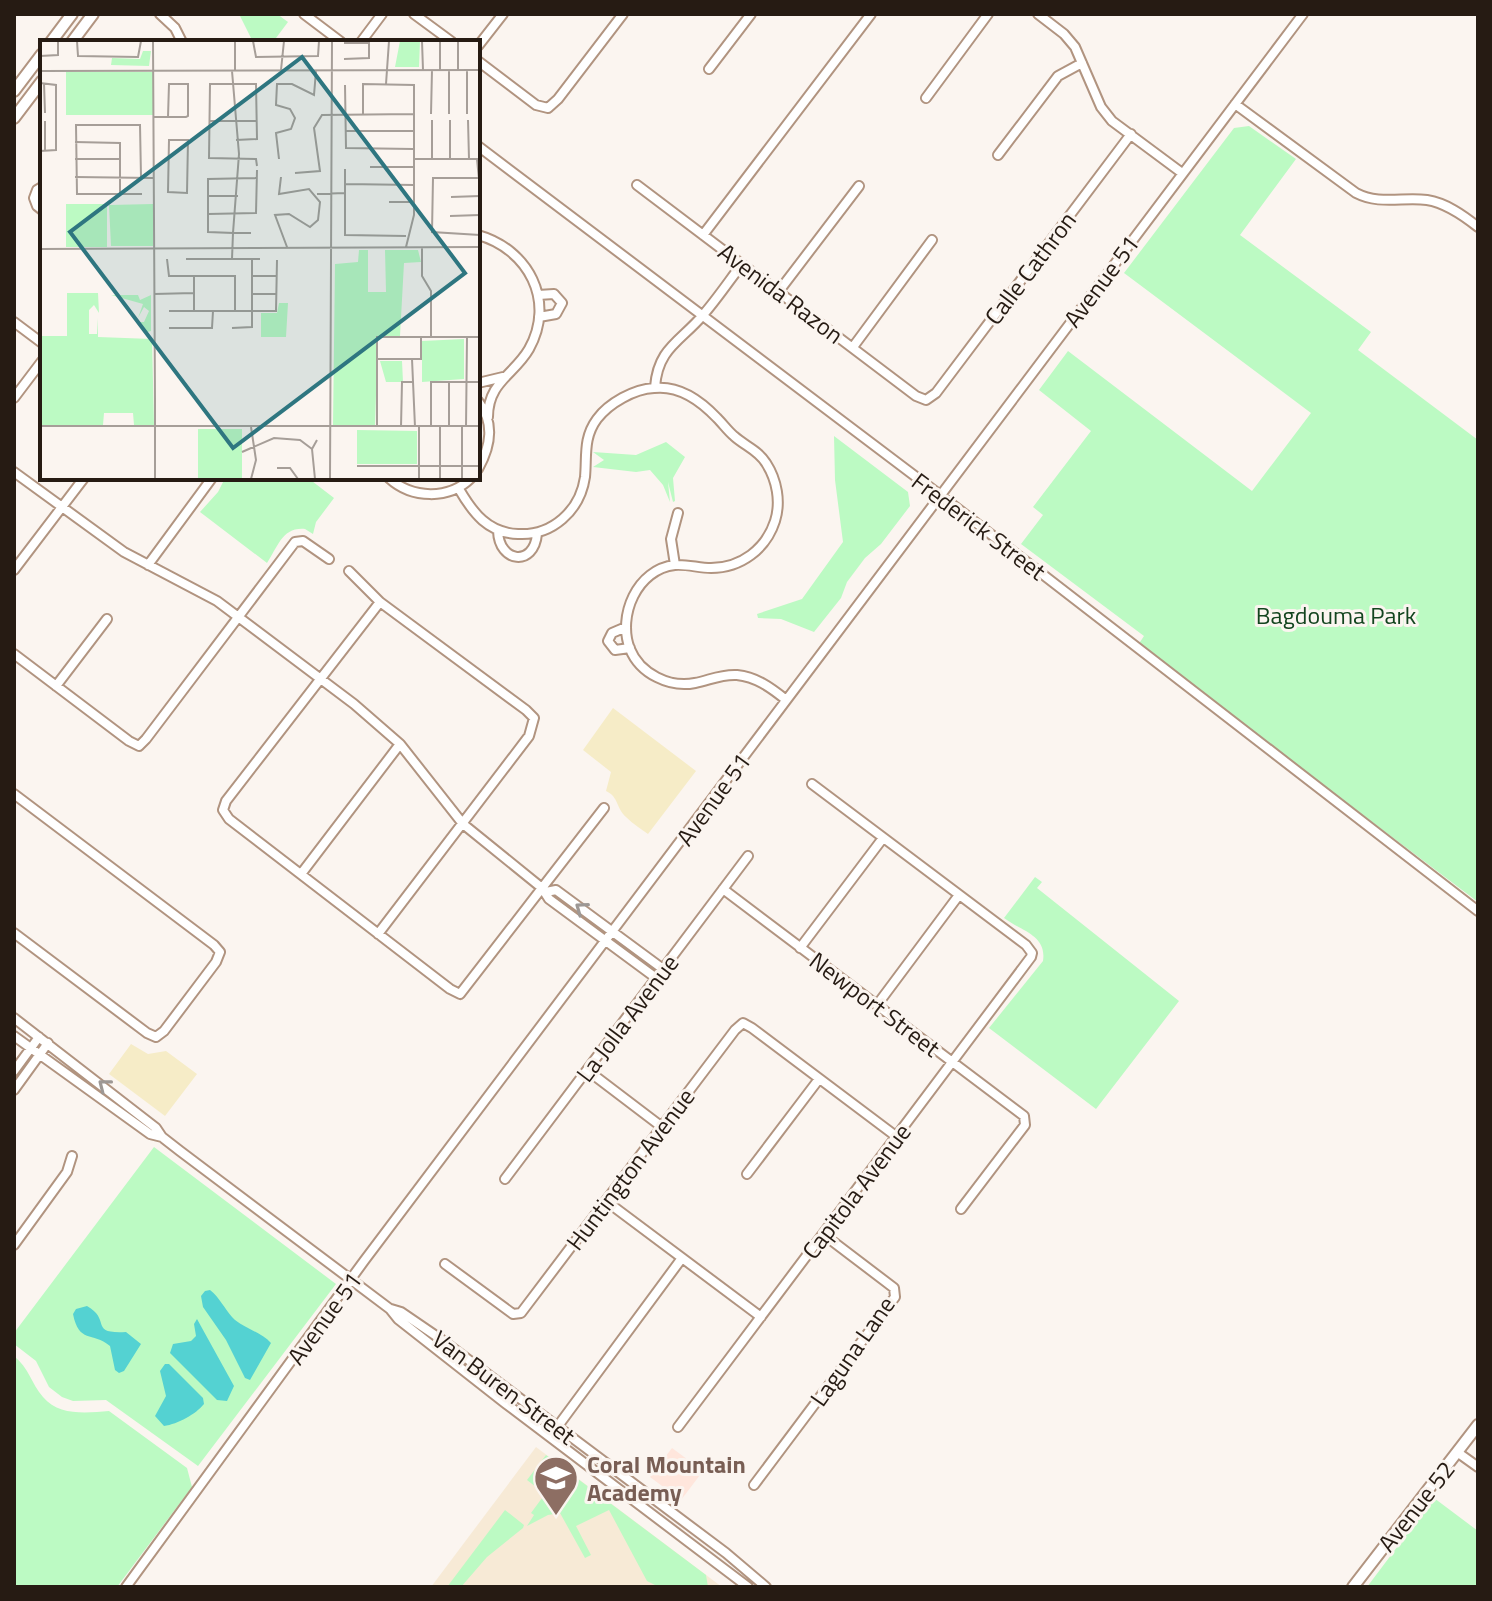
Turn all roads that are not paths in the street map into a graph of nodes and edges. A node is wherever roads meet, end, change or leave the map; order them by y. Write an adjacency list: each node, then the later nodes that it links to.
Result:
1 (72, 14): 14 (main road)
2 (93, 14): 15 (main road)
3 (160, 14): 16 (street)
4 (304, 14): 17 (street)
5 (382, 14): 18 (street)
6 (414, 14): 19 (street)
7 (503, 14): 20 (street)
8 (623, 14): 22 (street)
9 (751, 14): 24 (street)
10 (871, 14): 39 (street)
11 (988, 14): 27 (street)
12 (1038, 14): 23 (street)
13 (1303, 14): 28 (street, Avenue 51)
14 (52, 40)
15 (74, 40)
16 (181, 40)
17 (338, 40)
18 (362, 40)
19 (449, 40)
20 (480, 43)
21 (40, 57): 26 (main road)
22 (480, 63)
23 (1082, 63): 30 (street); 32 (street)
24 (709, 69)
25 (40, 84): 29 (main road)
26 (14, 91)
27 (926, 98)
28 (1235, 104): 33 (street, Avenue 51); 38 (street)
29 (14, 118)
30 (1131, 134): 33 (street); 55 (street, Calle Cathron)
31 (480, 148): 45 (street, Frederick Street)
32 (998, 155)
33 (1182, 173): 65 (street, Avenue 51)
34 (637, 185): 39 (street, Avenida Razon)
35 (859, 186): 43 (street)
36 (40, 188): 37 (street)
37 (40, 208)
38 (1478, 227)
39 (703, 235): 42 (street, Avenida Razon)
40 (480, 236): 44 (street)
41 (932, 240): 49 (street)
42 (742, 264): 43 (street, Avenida Razon); 45 (street)
43 (779, 291): 49 (street, Avenida Razon)
44 (538, 295): 46 (street); 46 (street)
45 (703, 316): 53 (street); 65 (street, Frederick Street)
46 (539, 317): 51 (street)
47 (14, 322): 48 (street)
48 (40, 342)
49 (853, 347): 55 (street, Avenida Razon)
50 (40, 364): 54 (street)
51 (504, 376): 52 (street); 57 (street)
52 (480, 382)
53 (655, 387): 69 (street); 72 (street)
54 (14, 398)
55 (926, 400)
56 (480, 404): 57 (street)
57 (488, 417): 58 (street)
58 (480, 465)
59 (14, 472): 66 (street)
60 (82, 480): 66 (street)
61 (211, 480): 71 (street)
62 (392, 480): 64 (street)
63 (469, 480): 64 (street)
64 (459, 489): 68 (street)
65 (940, 495): 83 (street, Avenue 51); 95 (street, Frederick Street)
66 (62, 506): 71 (street); 73 (street)
67 (678, 513): 72 (street)
68 (498, 531): 69 (street); 69 (street)
69 (537, 534)
70 (329, 559): 76 (street)
71 (148, 565): 76 (street)
72 (675, 565): 78 (street)
73 (14, 570)
74 (349, 571): 75 (street)
75 (380, 602): 81 (street); 88 (street)
76 (238, 617): 81 (street); 82 (street)
77 (107, 619): 82 (street)
78 (626, 627): 79 (street); 79 (street)
79 (630, 648): 83 (street)
80 (14, 654): 82 (street)
81 (321, 679): 84 (street); 91 (street)
82 (56, 686)
83 (785, 699): 96 (street, Avenue 51)
84 (400, 744): 88 (street); 91 (street)
85 (812, 784): 89 (street)
86 (14, 794): 97 (street)
87 (604, 808): 93 (street)
88 (463, 824): 93 (street); 98 (street)
89 (883, 838): 94 (street); 100 (street)
90 (748, 856): 92 (street, La Jolla Avenue)
91 (301, 874): 98 (street)
92 (723, 889): 100 (street, Newport Street); 101 (street, La Jolla Avenue)
93 (544, 890): 96 (street, one-way to 93); 98 (street); 99 (street)
94 (959, 895): 103 (street); 110 (street, Capitola Avenue)
95 (1478, 911)
96 (613, 932): 99 (street, Avenue 51); 101 (street)
97 (14, 933)
98 (378, 934)
99 (607, 941): 102 (street); 127 (street, Avenue 51)
100 (800, 948): 103 (street, Newport Street)
101 (663, 969): 102 (street, La Jolla Avenue)
102 (656, 978): 111 (street, La Jolla Avenue)
103 (877, 1005): 110 (street, Newport Street)
104 (14, 1018): 106 (street, Van Buren Street)
105 (14, 1036): 108 (street, Van Buren Street)
106 (39, 1037): 107 (street, Van Buren Street); 108 (street)
107 (48, 1043): 109 (street); 116 (street, Van Buren Street, one-way to 107)
108 (30, 1048): 109 (street, Van Buren Street); 112 (street)
109 (40, 1055): 114 (street); 116 (street, Van Buren Street)
110 (953, 1062): 117 (street, Capitola Avenue); 122 (street, Newport Street)
111 (587, 1070): 115 (street); 120 (street, La Jolla Avenue)
112 (14, 1071)
113 (819, 1079): 115 (street, Huntington Avenue); 117 (street); 119 (street)
114 (14, 1090)
115 (662, 1127): 121 (street, Huntington Avenue)
116 (162, 1137): 127 (street, Van Buren Street)
117 (897, 1137): 123 (street, Capitola Avenue)
118 (72, 1156): 124 (street)
119 (747, 1174)
120 (505, 1179)
121 (606, 1201): 125 (street); 126 (street, Huntington Avenue)
122 (961, 1209)
123 (823, 1234): 129 (street, Capitola Avenue); 136 (street, Laguna Lane)
124 (14, 1245)
125 (682, 1258): 129 (street); 131 (street)
126 (445, 1264)
127 (352, 1280): 128 (street, Van Buren Street); 139 (street, Avenue 51)
128 (390, 1309): 131 (street, Van Buren Street); 133 (street, Van Buren Street)
129 (761, 1317): 132 (street, Capitola Avenue)
130 (1478, 1425): 134 (main road, Avenue 52)
131 (557, 1427): 133 (street); 141 (street, Van Buren Street)
132 (678, 1427)
133 (550, 1438): 137 (street, Van Buren Street)
134 (1457, 1452): 135 (street); 142 (main road, Avenue 52)
135 (1478, 1467)
136 (754, 1485)
137 (685, 1540): 138 (street); 140 (street, Van Buren Street)
138 (732, 1582)
139 (126, 1587)
140 (748, 1587)
141 (766, 1587)
142 (1353, 1587)

